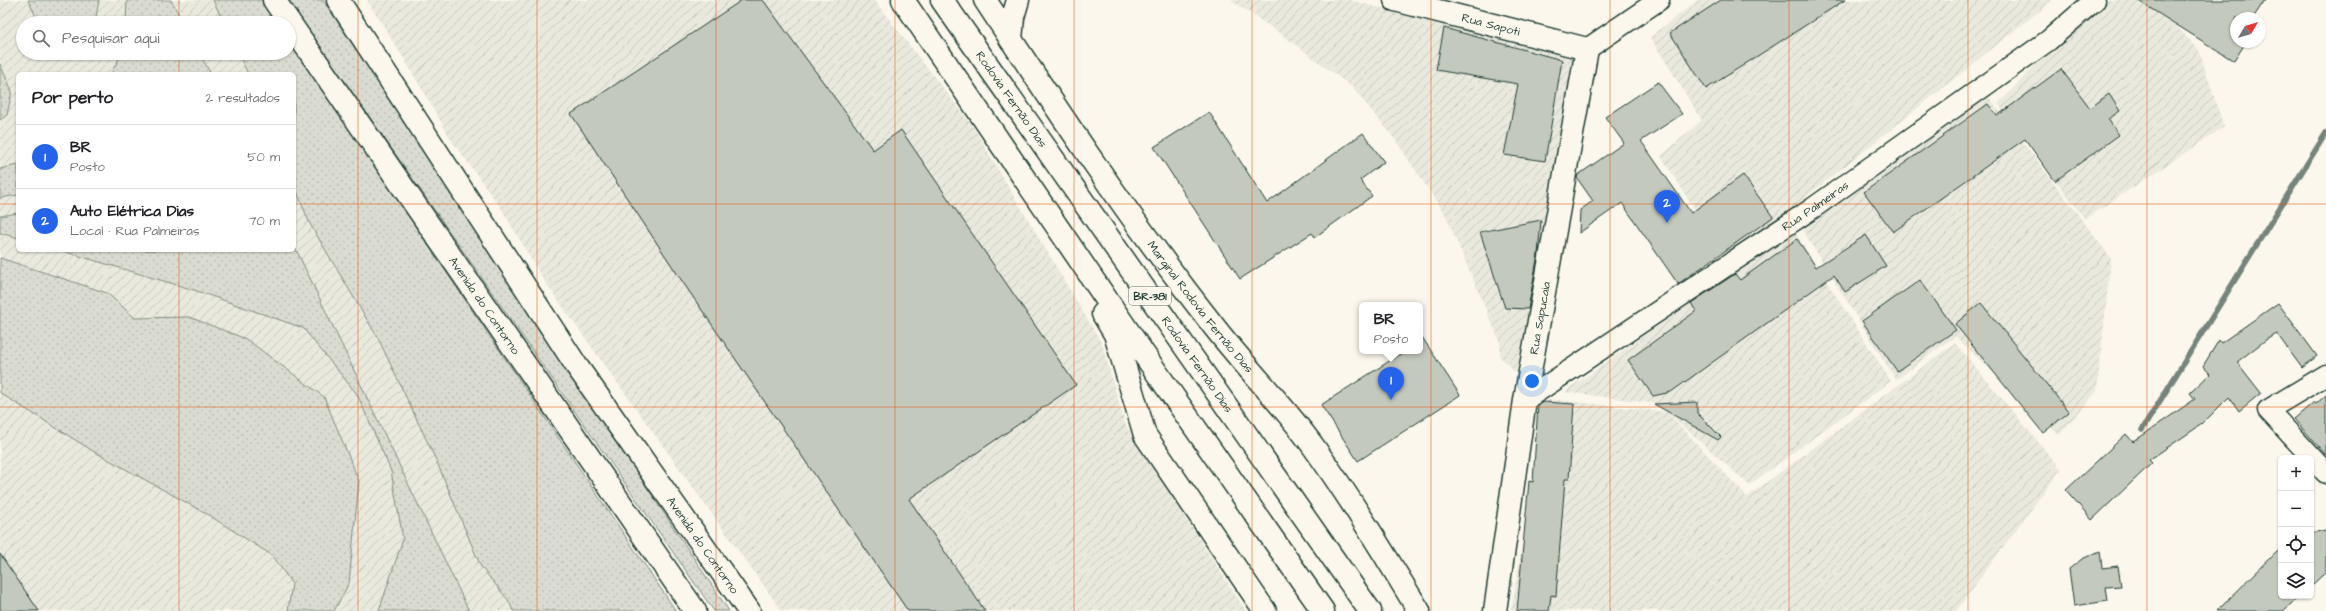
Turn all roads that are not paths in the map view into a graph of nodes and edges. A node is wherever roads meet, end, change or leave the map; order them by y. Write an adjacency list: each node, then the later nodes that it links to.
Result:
1 (274, 0): 11 (main road, Avenida do Contorno)
2 (338, 0): 21 (main road, Avenida do Contorno)
3 (893, 0): 14 (main road)
4 (903, 0): 14 (main road, BR-381)
5 (942, 0): 24 (main road, Rodovia Fernão Dias / BR-381)
6 (985, 0): 13 (main road, Marginal Rodovia Fernão Dias / BR-381)
7 (1018, 0): 13 (main road)
8 (1395, 0): 15 (main road, Rua Sapoti)
9 (1659, 0): 15 (street)
10 (2095, 0): 18 (street, Rua Palmeiras)
11 (285, 16)
12 (296, 32): 20 (main road, Avenida do Contorno)
13 (1011, 40): 25 (main road, Marginal Rodovia Fernão Dias / BR-381)
14 (934, 46): 16 (main road, BR-381)
15 (1587, 49): 18 (main road, Rua Sapucaia)
16 (1048, 215): 22 (main road, BR-381); 23 (main road, BR-381)
17 (2326, 376): 19 (street)
18 (1525, 400): 26 (main road, Rua Sapucaia)
19 (2326, 473)
20 (695, 611)
21 (749, 611)
22 (1265, 611)
23 (1323, 611)
24 (1370, 611)
25 (1419, 611)
26 (1495, 611)

